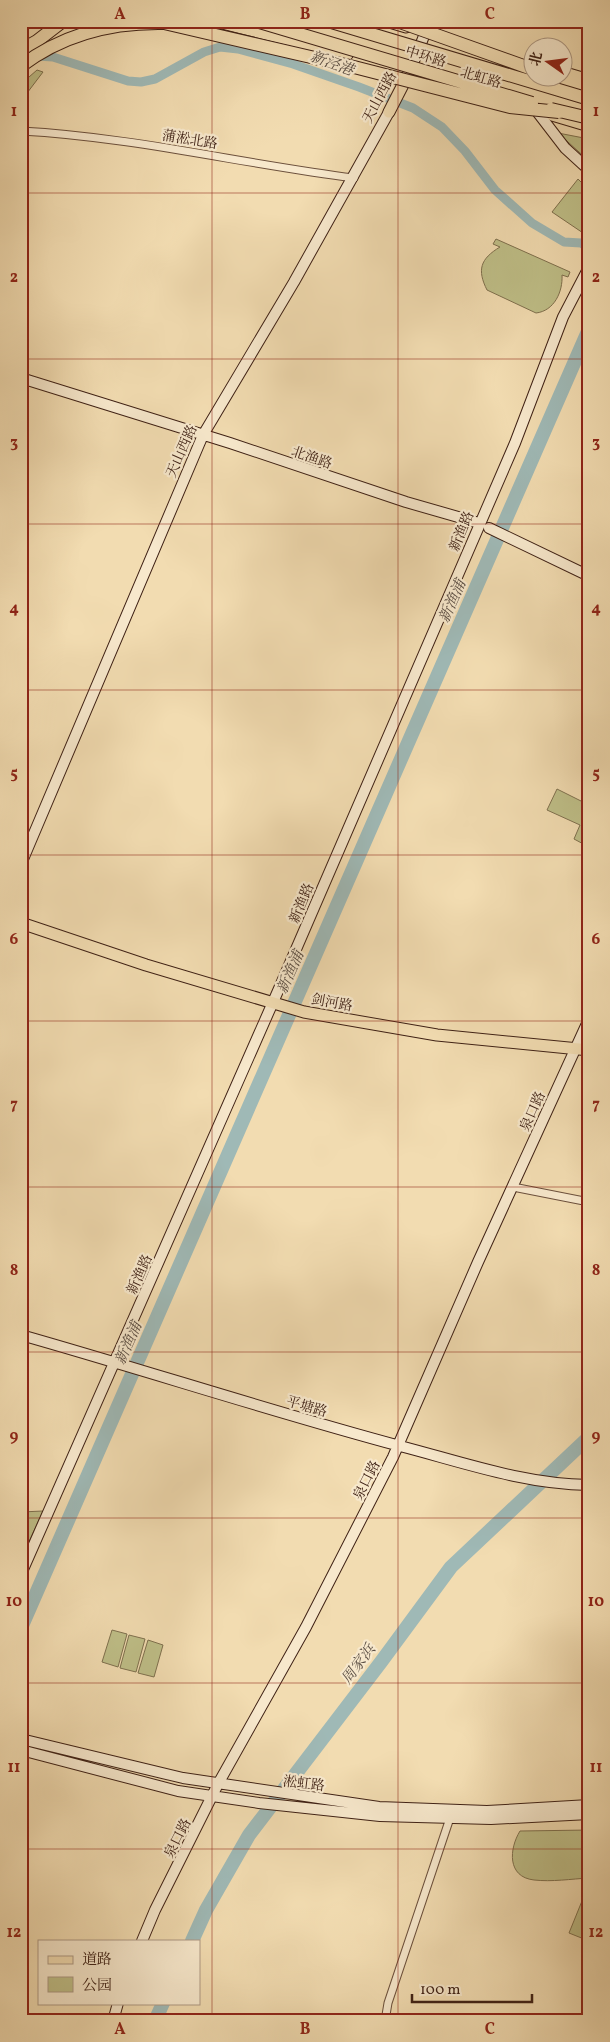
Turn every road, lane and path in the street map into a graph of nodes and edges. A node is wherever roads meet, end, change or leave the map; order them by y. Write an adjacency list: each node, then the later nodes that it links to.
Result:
1 (63, 21): 12 (highway)
2 (73, 21): 12 (highway)
3 (169, 21): 10 (highway, bridge)
4 (216, 21): 14 (highway)
5 (256, 21): 26 (highway, 中环路, bridge)
6 (328, 21): 23 (highway, 中环路, bridge)
7 (386, 21): 11 (main road, 北虹路)
8 (397, 21): 16 (highway, bridge)
9 (430, 21): 11 (street)
10 (191, 28): 17 (highway, bridge); 26 (highway, bridge)
11 (425, 32): 15 (main road, 北虹路); 18 (street)
12 (37, 41): 13 (highway)
13 (21, 50)
14 (363, 58): 18 (main road, 北虹路)
15 (522, 61)
16 (522, 65)
17 (21, 66)
18 (410, 71): 24 (main road, 北虹路); 25 (main road, 天山西路)
19 (572, 75): 20 (main road)
20 (589, 80)
21 (572, 82): 22 (highway)
22 (589, 87)
23 (589, 99)
24 (535, 109): 28 (main road, 北虹路); 30 (street)
25 (389, 112): 31 (street, 天山西路)
26 (559, 112): 27 (highway, 中环路, bridge)
27 (589, 118)
28 (589, 126)
29 (21, 131): 31 (street, 蒲淞北路)
30 (589, 170)
31 (354, 178): 34 (street, 天山西路)
32 (589, 267): 35 (street, 新渔路)
33 (21, 378): 34 (street, 北渔路)
34 (203, 435): 35 (street, 北渔路); 38 (street, 天山西路)
35 (479, 524): 36 (street, 北渔路); 40 (street, 新渔路)
36 (489, 528): 37 (street, 北渔路)
37 (589, 576)
38 (21, 864)
39 (21, 923): 40 (main road, 剑河路)
40 (272, 1004): 42 (main road, 剑河路); 47 (street, 新渔路)
41 (589, 1019): 42 (street, 泉口路)
42 (575, 1048): 43 (main road, 剑河路); 44 (street, 泉口路)
43 (589, 1050)
44 (513, 1187): 45 (street); 48 (street, 泉口路)
45 (589, 1202)
46 (21, 1335): 47 (street, 平塘路)
47 (114, 1363): 48 (street, 平塘路); 50 (street, 新渔路)
48 (399, 1446): 49 (street, 平塘路); 53 (street, 泉口路)
49 (586, 1485)
50 (21, 1574)
51 (21, 1739): 53 (street, 淞虹路)
52 (21, 1750): 54 (street, 淞虹路)
53 (218, 1784): 54 (street, 泉口路); 55 (street, 淞虹路)
54 (212, 1797): 57 (street, 淞虹路); 58 (street, 泉口路)
55 (589, 1805)
56 (589, 1814): 57 (street, 淞虹路)
57 (450, 1818): 62 (street)
58 (142, 1940)
59 (118, 2004): 61 (street)
60 (589, 2014): 63 (street)
61 (112, 2021)
62 (385, 2021)
63 (586, 2021)

